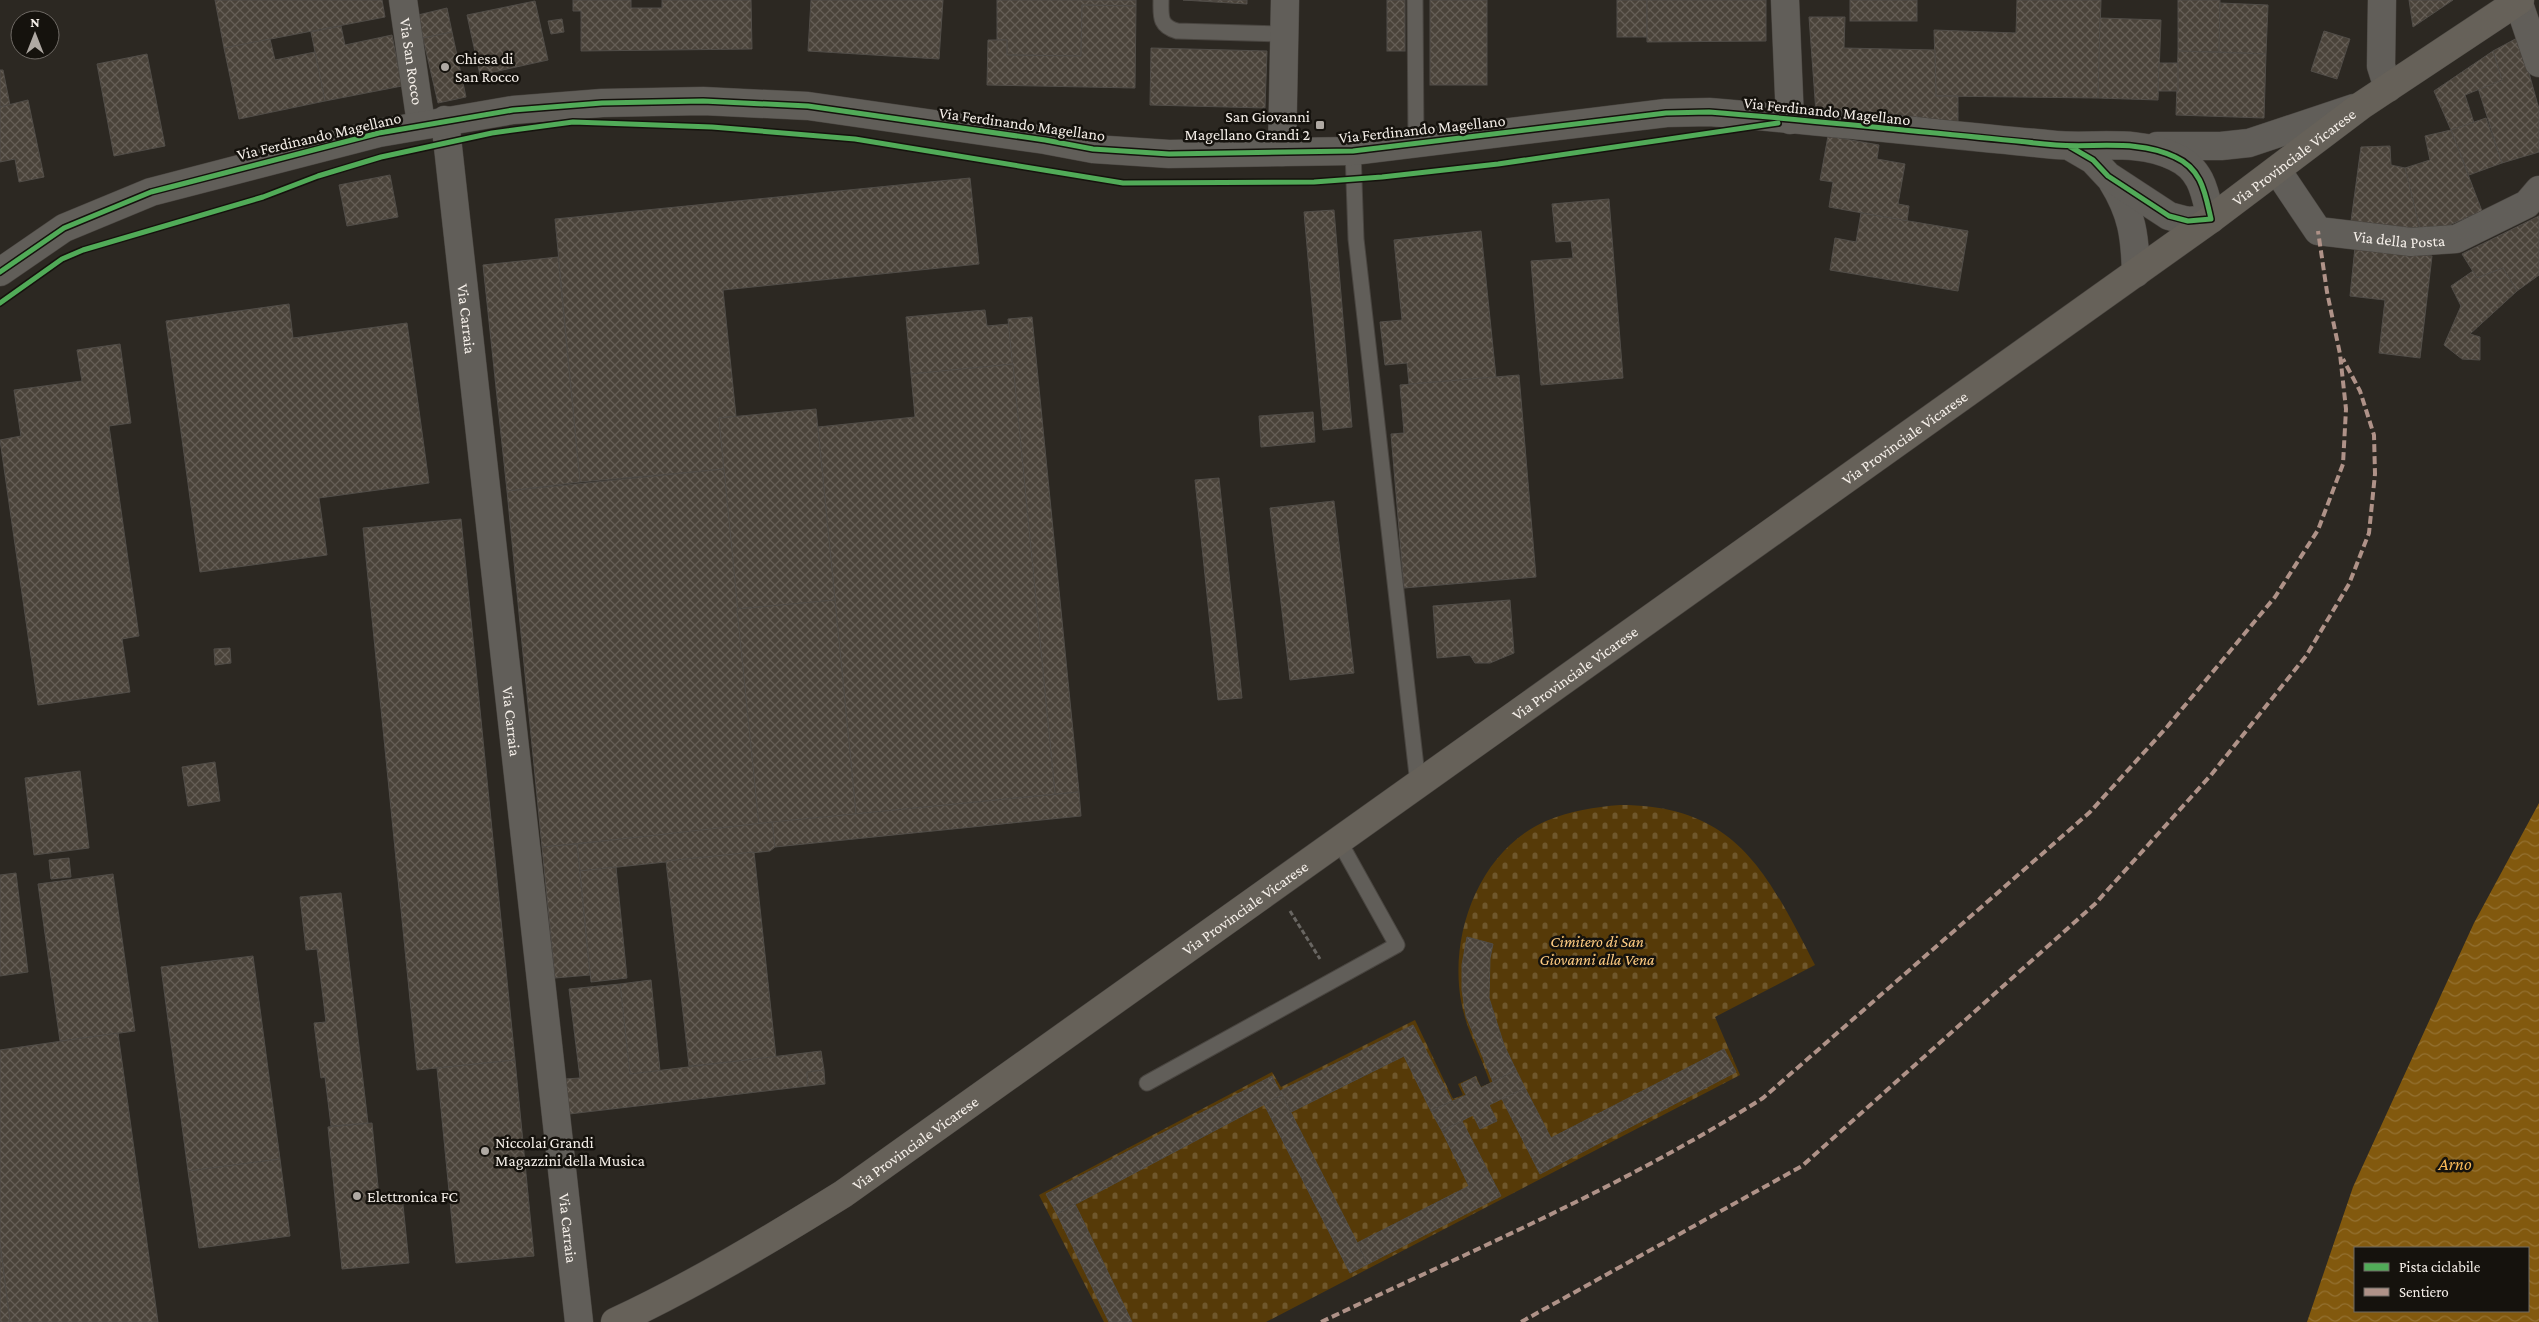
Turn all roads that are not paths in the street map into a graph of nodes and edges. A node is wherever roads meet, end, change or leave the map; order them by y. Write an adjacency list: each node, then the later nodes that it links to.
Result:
1 (403, 0): 13 (street, Via San Rocco)
2 (1161, 0): 8 (lane)
3 (1285, 0): 8 (street)
4 (1415, 0): 14 (lane)
5 (1785, 0): 12 (street)
6 (2382, 0): 10 (street)
7 (2519, 0): 9 (street); 10 (main road, Via Provinciale Vicarese)
8 (1285, 34): 18 (street)
9 (2539, 63)
10 (2388, 88): 11 (main road, Via Provinciale Vicarese)
11 (2362, 105): 16 (street); 19 (main road, Via Provinciale Vicarese)
12 (1790, 120): 14 (street, Via Ferdinando Magellano); 15 (street, Via Ferdinando Magellano)
13 (433, 122): 18 (street, Via Ferdinando Magellano); 23 (street, Via Ferdinando Magellano); 28 (street, Via Carraia)
14 (1416, 143): 17 (street, Via Ferdinando Magellano)
15 (2069, 146): 16 (street, Via Ferdinando Magellano); 20 (street)
16 (2141, 146): 22 (street)
17 (1353, 151): 18 (street, Via Ferdinando Magellano); 25 (lane)
18 (1282, 152)
19 (2277, 170): 21 (street, Via della Posta); 22 (main road, Via Provinciale Vicarese)
20 (2108, 176): 22 (street); 24 (street)
21 (2539, 190)
22 (2212, 219): 24 (main road, Via Provinciale Vicarese)
23 (0, 272)
24 (2136, 273): 25 (main road, Via Provinciale Vicarese)
25 (1418, 784): 26 (main road, Via Provinciale Vicarese)
26 (1338, 839): 27 (lane); 29 (main road, Via Provinciale Vicarese)
27 (1147, 1083)
28 (579, 1322)
29 (615, 1322)

